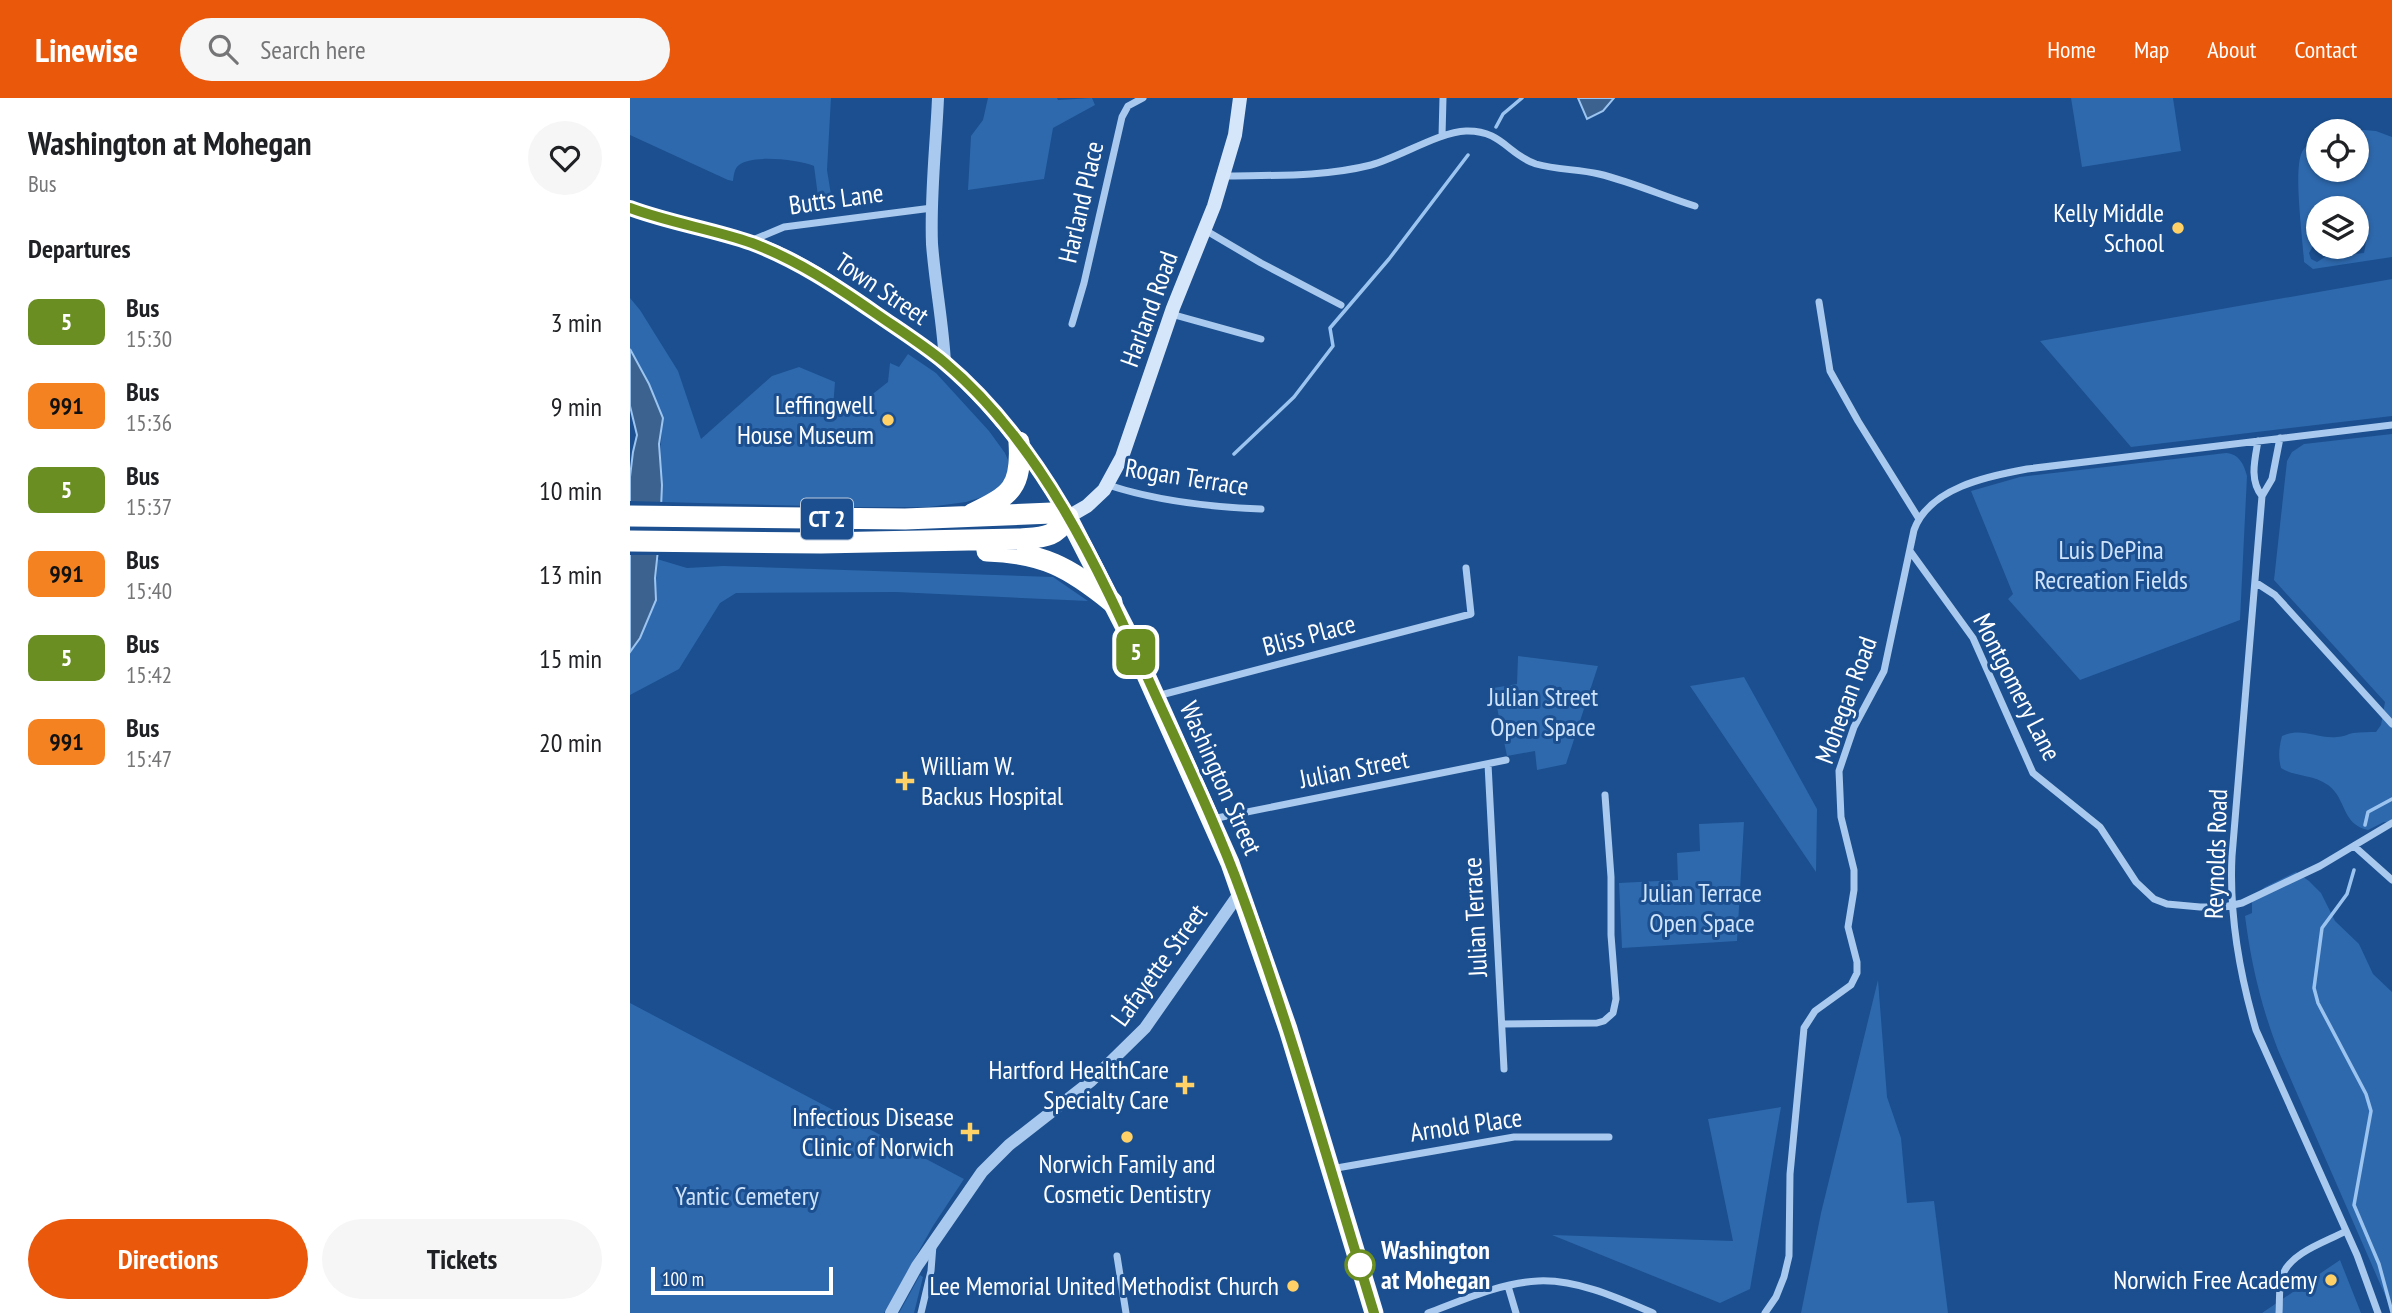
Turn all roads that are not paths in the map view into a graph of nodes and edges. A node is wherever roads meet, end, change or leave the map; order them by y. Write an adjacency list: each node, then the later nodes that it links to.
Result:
1 (938, 98): 9 (street)
2 (1143, 98): 15 (street, Harland Place)
3 (1240, 98): 6 (main road, Harland Road)
4 (1443, 98): 5 (street)
5 (1442, 136): 6 (street); 7 (street)
6 (1223, 176): 10 (main road, Harland Road)
7 (1695, 205)
8 (630, 208): 11 (main road, Town Street)
9 (932, 208): 11 (street, Butts Lane); 17 (street)
10 (1205, 230): 13 (street); 14 (main road, Harland Road)
11 (748, 242): 17 (main road, Town Street)
12 (1819, 302): 28 (street)
13 (1341, 305)
14 (1171, 314): 16 (street); 22 (main road, Harland Road)
15 (1072, 324)
16 (1261, 339)
17 (945, 363): 21 (main road, Washington Street)
18 (2392, 425): 19 (street)
19 (2280, 438): 20 (street); 23 (street, Reynolds Road)
20 (2258, 441): 23 (street, Reynolds Road); 28 (street)
21 (1019, 442): 26 (highway); 27 (main road, Washington Street)
22 (1107, 485): 24 (street, Rogan Terrace); 27 (main road, Harland Road)
23 (2262, 496): 33 (street, Reynolds Road)
24 (1261, 509)
25 (630, 516): 26 (highway, CT 2)
26 (964, 517): 27 (highway, CT 2)
27 (1068, 517): 30 (highway); 34 (highway, Washington Street / CT 2)
28 (1919, 519): 31 (street, Mohegan Road)
29 (630, 541): 30 (highway, CT 2)
30 (902, 543): 34 (highway, CT 2)
31 (1910, 551): 45 (street, Montgomery Lane); 61 (street, Mohegan Road)
32 (1466, 568): 35 (street, Bliss Place)
33 (2255, 582): 36 (street); 45 (street, Reynolds Road)
34 (1112, 602): 35 (highway, Washington Street / CT 2)
35 (1156, 696): 40 (highway, Washington Street / CT 2)
36 (2392, 724)
37 (1506, 760): 38 (street, Julian Street)
38 (1488, 764): 40 (street, Julian Street); 46 (street, Julian Terrace)
39 (1605, 795): 46 (street)
40 (1211, 819): 44 (highway, Washington Street / CT 2)
41 (2392, 823): 42 (street, Montgomery Lane)
42 (2354, 846): 43 (street); 45 (street, Montgomery Lane)
43 (2392, 880)
44 (1241, 891): 49 (highway, Washington Street / CT 2); 51 (street, Lafayette Street)
45 (2231, 905): 50 (street, Reynolds Road)
46 (1502, 1024): 47 (street, Julian Terrace)
47 (1504, 1069)
48 (1609, 1137): 49 (street, Arnold Place)
49 (1331, 1169): 57 (highway, Washington Street / CT 2)
50 (2346, 1231): 62 (street); 63 (street, Reynolds Road)
51 (933, 1242): 54 (street, Lafayette Street); 55 (street)
52 (1117, 1256): 56 (street)
53 (1508, 1286): 58 (street); 59 (street); 60 (street)
54 (891, 1313)
55 (921, 1313)
56 (1126, 1313)
57 (1374, 1313)
58 (1428, 1313)
59 (1516, 1313)
60 (1653, 1313)
61 (1765, 1313)
62 (2279, 1313)
63 (2378, 1313)

